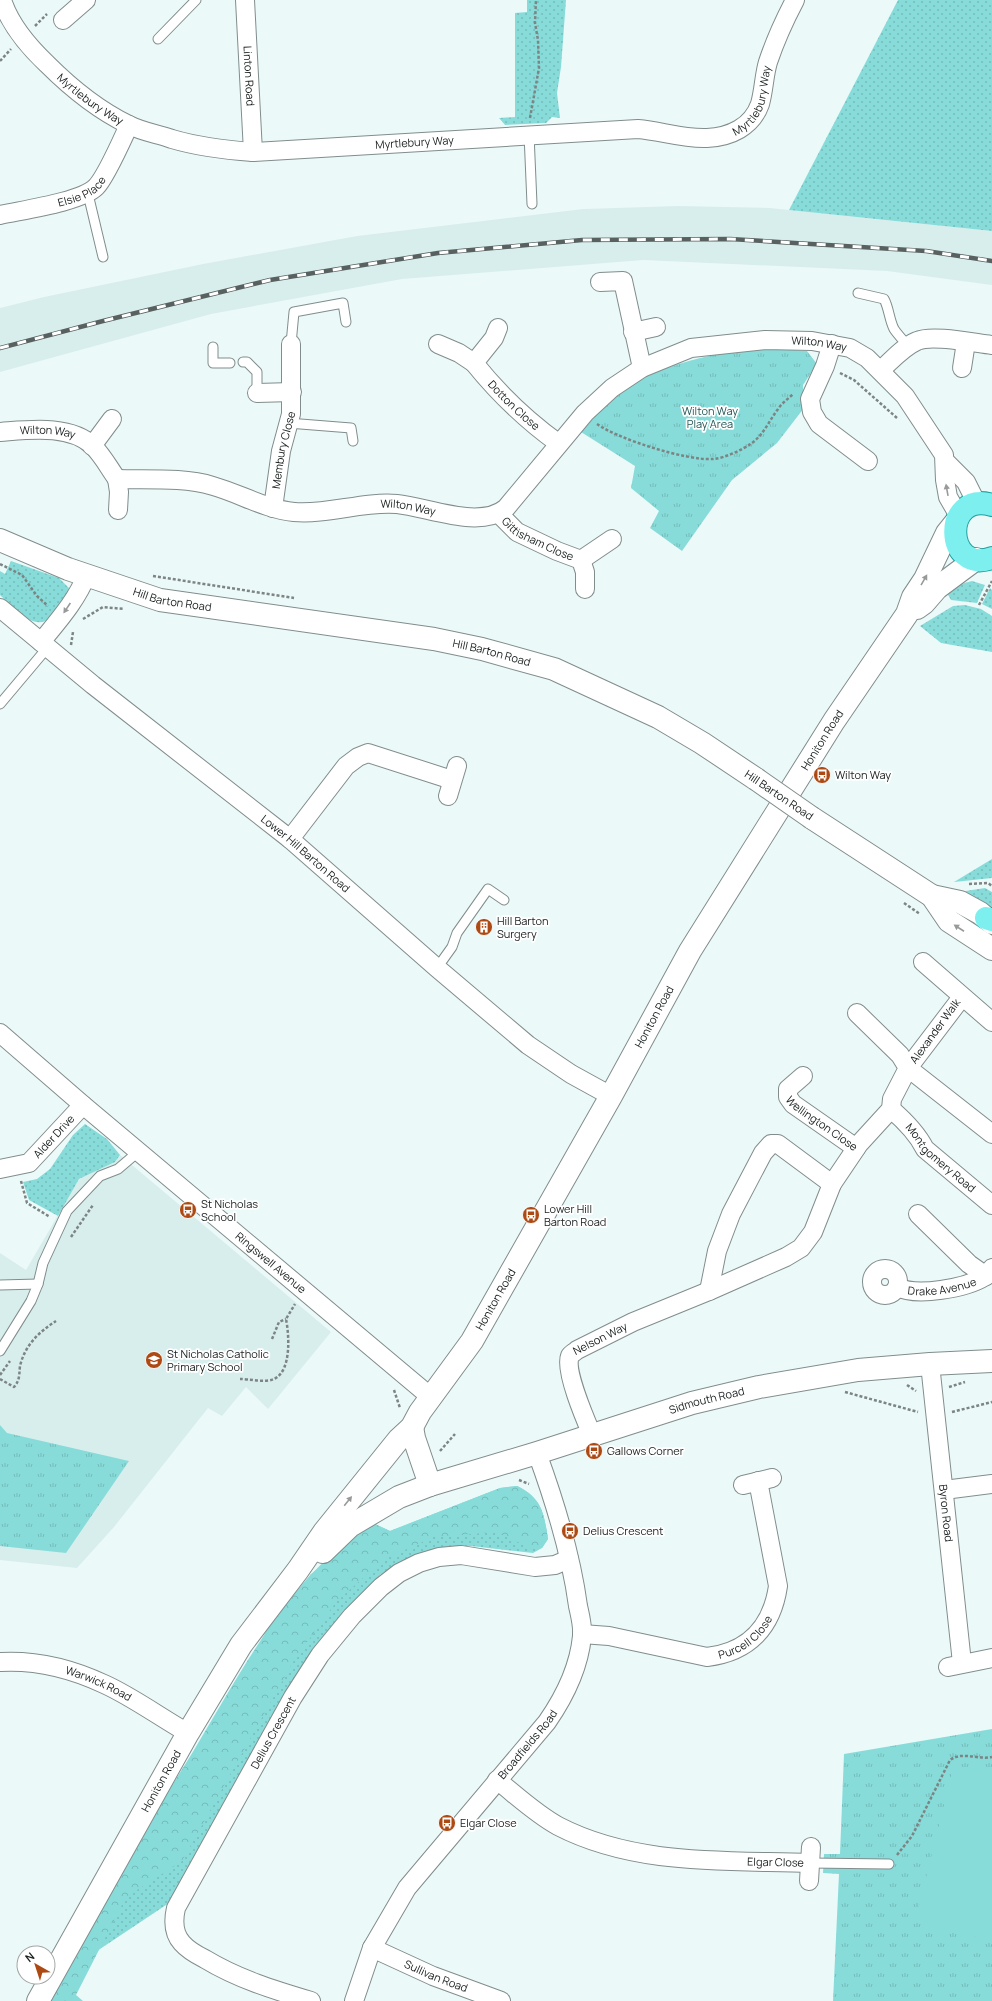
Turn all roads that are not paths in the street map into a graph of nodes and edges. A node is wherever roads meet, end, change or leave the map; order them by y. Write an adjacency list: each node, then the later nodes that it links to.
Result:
1 (2, 0): 8 (street, Myrtlebury Way)
2 (86, 0): 6 (street)
3 (196, 0): 7 (lane)
4 (245, 0): 10 (street, Linton Road)
5 (795, 0): 9 (street, Myrtlebury Way)
6 (63, 20)
7 (158, 39)
8 (129, 125): 10 (street, Myrtlebury Way); 11 (street, Elsie Place)
9 (529, 134): 10 (street, Myrtlebury Way); 12 (lane)
10 (253, 152)
11 (88, 194): 13 (street, Elsie Place); 14 (lane)
12 (532, 204)
13 (0, 215)
14 (103, 257)
15 (600, 282): 20 (street)
16 (858, 293): 26 (lane)
17 (346, 322): 22 (lane)
18 (656, 327): 20 (street)
19 (498, 328): 30 (street)
20 (633, 332): 31 (street)
21 (966, 342): 25 (street); 26 (street); 32 (street)
22 (291, 344): 34 (street, Membury Close)
23 (438, 344): 30 (street, Dotton Close)
24 (832, 344): 31 (street, Wilton Way); 33 (street, Wilton Way); 42 (street)
25 (992, 344)
26 (908, 346): 33 (street)
27 (214, 347): 29 (lane)
28 (243, 362): 35 (lane)
29 (230, 363)
30 (474, 363): 40 (street, Dotton Close)
31 (642, 368): 40 (street, Wilton Way)
32 (962, 368)
33 (880, 370): 43 (street, Wilton Way)
34 (292, 392): 35 (street); 37 (street, Membury Close)
35 (257, 393)
36 (112, 419): 41 (street)
37 (288, 424): 39 (lane); 46 (street, Membury Close)
38 (0, 432): 41 (street, Wilton Way)
39 (353, 441)
40 (558, 443): 48 (street, Wilton Way)
41 (92, 446): 44 (street, Wilton Way)
42 (868, 461)
43 (945, 461): 45 (street, Wilton Way); 49 (street, Wilton Way, one-way to 43)
44 (117, 479): 46 (street, Wilton Way); 47 (street)
45 (986, 501): 49 (main road)
46 (273, 508): 48 (street, Wilton Way)
47 (118, 510)
48 (499, 514): 52 (street, Gittisham Close)
49 (957, 519): 53 (main road); 57 (main road, Honiton Road, one-way to 49)
50 (612, 538): 52 (street, Gittisham Close)
51 (0, 540): 54 (main road, Hill Barton Road)
52 (581, 560): 55 (street, Gittisham Close)
53 (985, 563): 57 (main road, Honiton Road)
54 (87, 574): 58 (street, one-way to 58); 62 (main road, Hill Barton Road, bridge)
55 (585, 589)
56 (0, 608): 58 (street, Lower Hill Barton Road)
57 (908, 614): 74 (main road, Honiton Road)
58 (44, 645): 59 (lane); 61 (street, Lower Hill Barton Road)
59 (0, 704)
60 (453, 781): 61 (street)
61 (290, 839): 67 (street, Lower Hill Barton Road)
62 (932, 896): 64 (main road, Hill Barton Road); 65 (main road, Hill Barton Road, one-way to 62)
63 (504, 900): 67 (lane)
64 (990, 920)
65 (992, 949)
66 (922, 962): 68 (street, Alexander Walk)
67 (437, 968): 74 (street, Lower Hill Barton Road)
68 (962, 997): 70 (street); 72 (street, Alexander Walk)
69 (857, 1013): 72 (street)
70 (992, 1022)
71 (0, 1033): 75 (street, Ringswell Avenue)
72 (908, 1068): 76 (street, Wellington Close); 77 (street)
73 (803, 1076): 78 (street, Wellington Close)
74 (611, 1096): 92 (main road, Honiton Road)
75 (83, 1105): 79 (street, Ringswell Avenue); 80 (street, Alder Drive)
76 (891, 1109): 78 (street, Wellington Close); 82 (street, Montgomery Road)
77 (992, 1134)
78 (856, 1148): 81 (street, Nelson Way)
79 (138, 1152): 85 (lane); 92 (street, Ringswell Avenue)
80 (8, 1167)
81 (832, 1184): 88 (street, Nelson Way); 88 (street)
82 (992, 1206)
83 (918, 1214): 84 (street, Drake Avenue)
84 (989, 1272): 87 (street, Drake Avenue)
85 (38, 1284): 86 (lane); 89 (lane)
86 (0, 1285)
87 (897, 1287)
88 (709, 1291): 94 (street, Nelson Way)
89 (0, 1352)
90 (992, 1361): 91 (main road, Sidmouth Road)
91 (930, 1364): 94 (main road, Sidmouth Road); 99 (street, Byron Road)
92 (432, 1398): 93 (main road, Honiton Road)
93 (412, 1427): 98 (main road); 101 (main road, Honiton Road, one-way to 93)
94 (592, 1436): 95 (main road, Sidmouth Road)
95 (537, 1453): 98 (main road, Sidmouth Road); 100 (street, Broadfields Road)
96 (758, 1481): 102 (street, Purcell Close)
97 (992, 1484): 99 (street)
98 (430, 1485): 101 (main road, Honiton Road)
99 (944, 1490): 103 (street, Byron Road)
100 (569, 1559): 102 (street, Broadfields Road); 112 (street, Delius Crescent)
101 (298, 1570): 105 (main road, Honiton Road)
102 (582, 1634): 106 (street, Broadfields Road)
103 (992, 1658)
104 (0, 1662): 105 (street, Warwick Road)
105 (188, 1733): 111 (main road, Honiton Road)
106 (497, 1780): 107 (street, Elgar Close); 110 (street, Broadfields Road)
107 (810, 1855): 108 (lane); 109 (street, Elgar Close)
108 (889, 1864)
109 (809, 1881)
110 (372, 1948): 113 (street, Broadfields Road); 114 (street, Sullivan Road)
111 (38, 2001)
112 (311, 2001)
113 (354, 2001)
114 (501, 2001)

